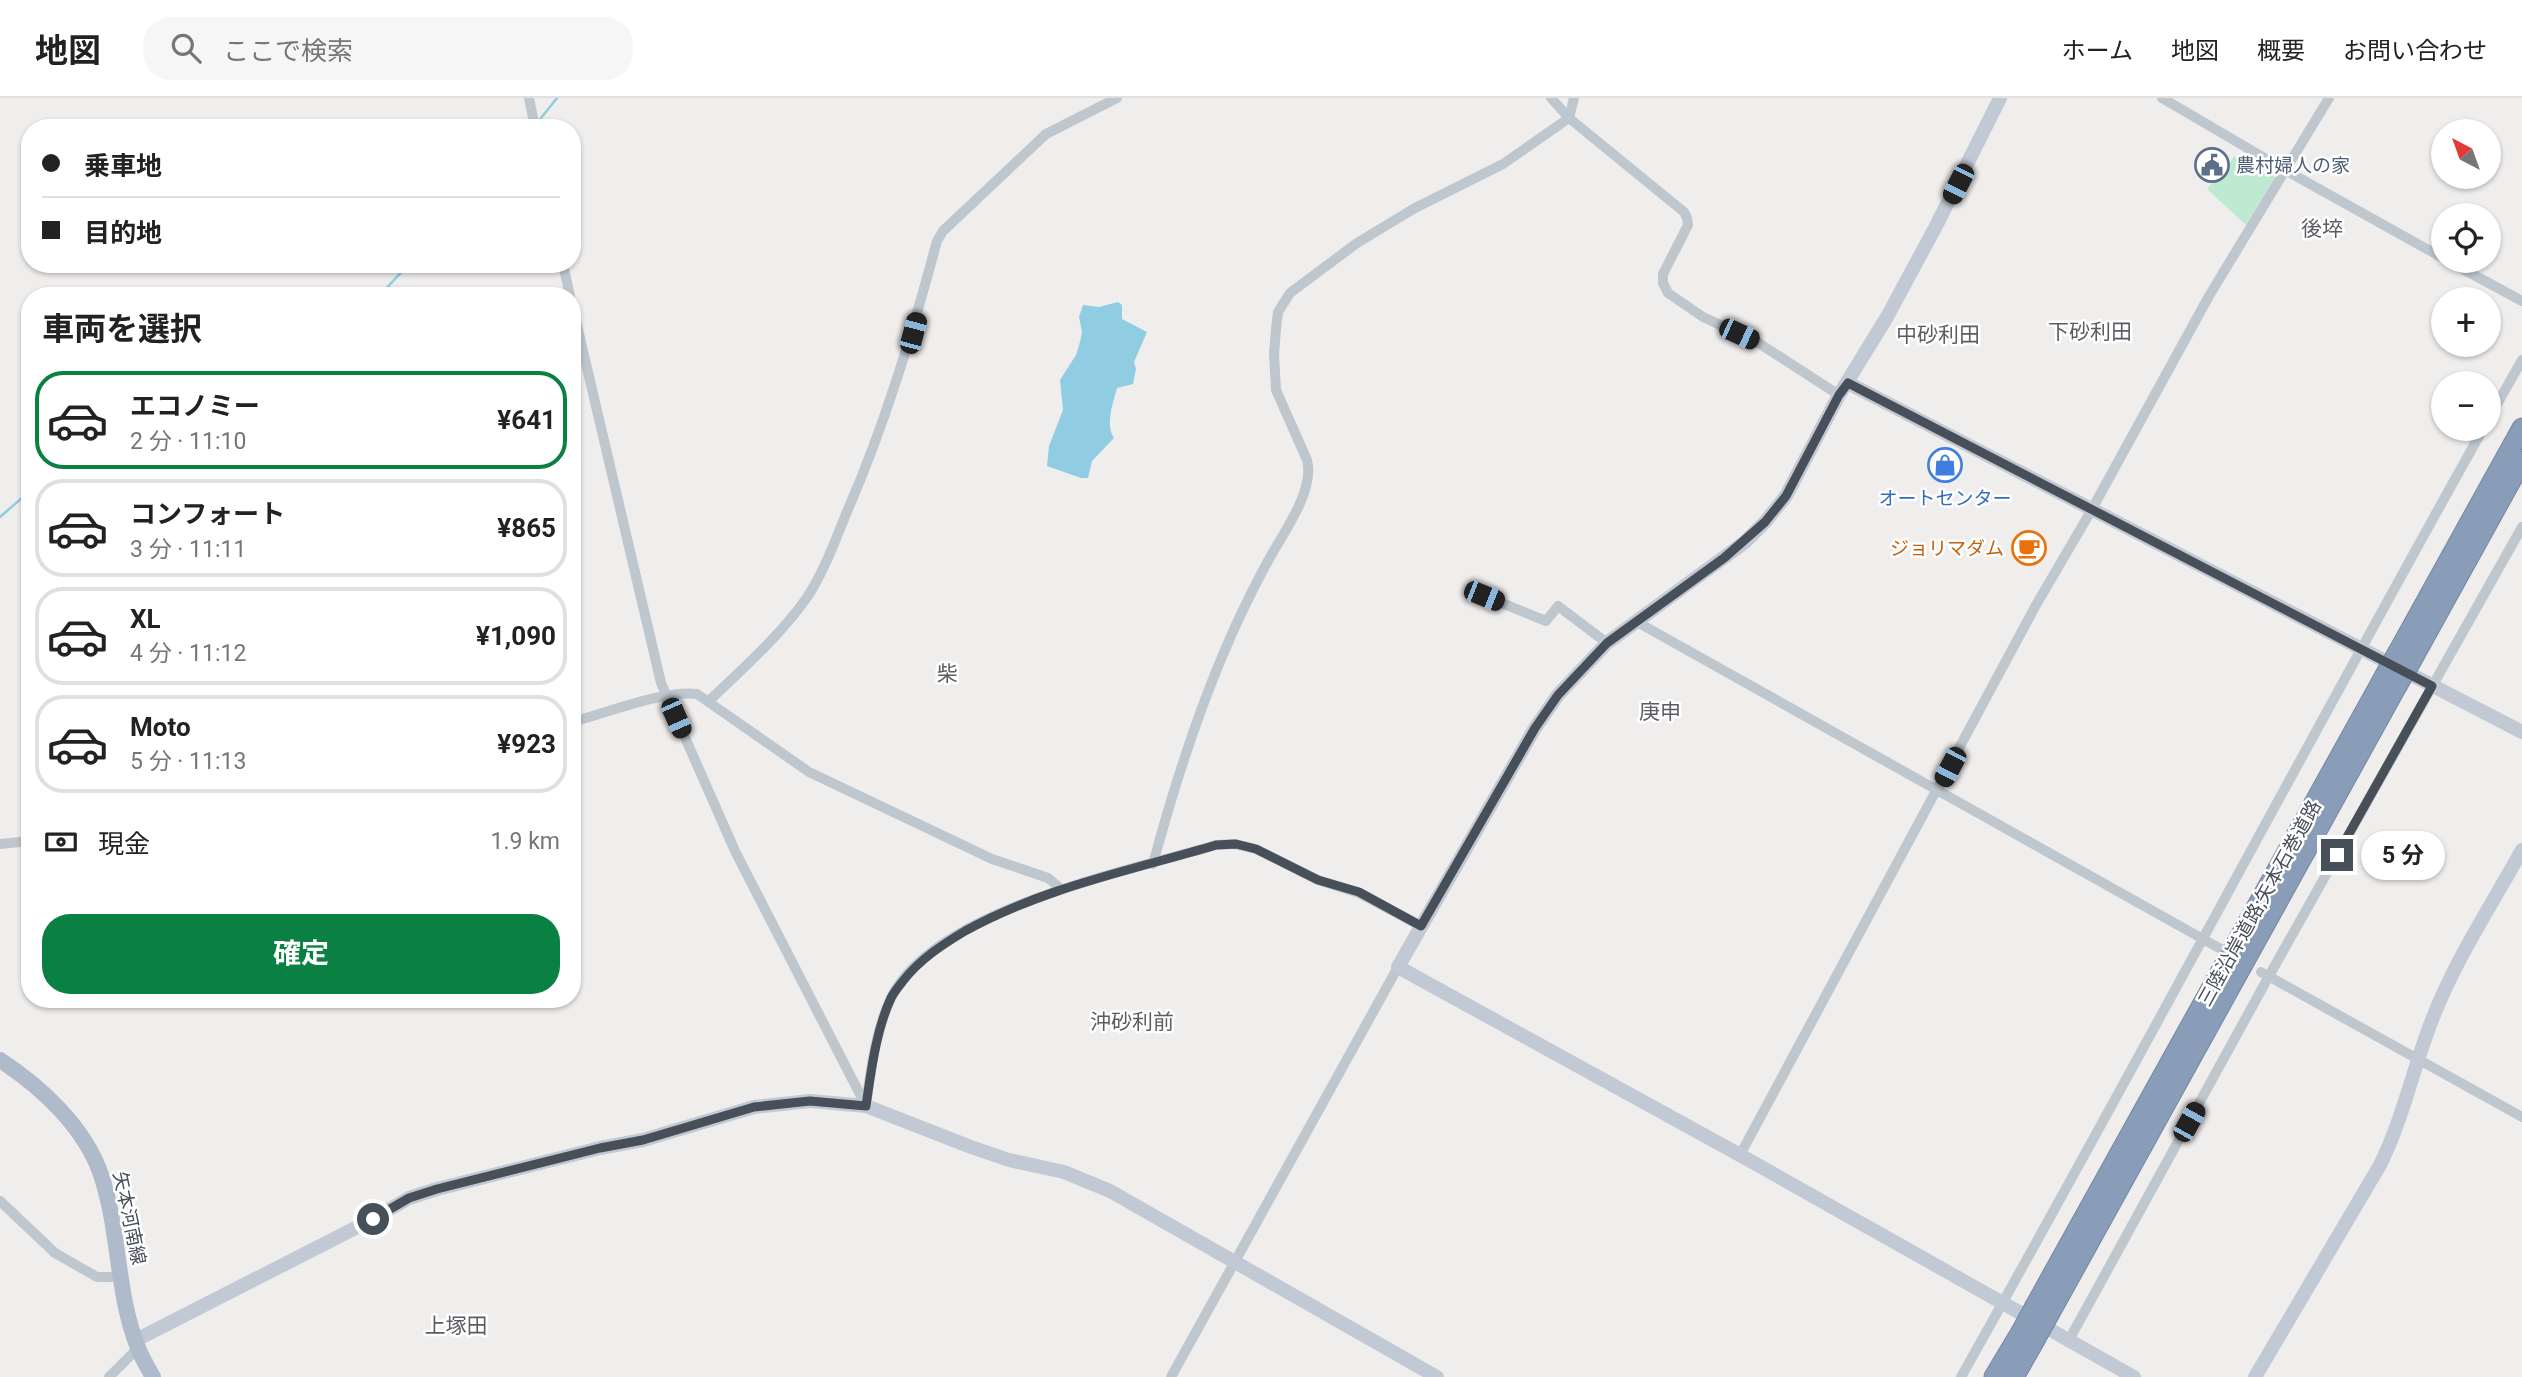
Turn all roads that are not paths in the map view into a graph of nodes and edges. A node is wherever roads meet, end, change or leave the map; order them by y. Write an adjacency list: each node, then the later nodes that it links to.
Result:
1 (1117, 98): 28 (street)
2 (1551, 98): 7 (street)
3 (1574, 98): 7 (street)
4 (2000, 98): 14 (street)
5 (2162, 98): 8 (street)
6 (2329, 98): 8 (street)
7 (1569, 118): 14 (street); 35 (street)
8 (2285, 170): 9 (street); 19 (street)
9 (2431, 251)
10 (2470, 273): 11 (street)
11 (2522, 301)
12 (581, 344): 27 (street)
13 (2522, 360): 15 (street)
14 (1844, 389): 19 (street); 22 (street)
15 (2501, 397)
16 (2522, 428): 25 (highway, 三陸沿岸道路;矢本石巻道路)
17 (2476, 441): 24 (street)
18 (2522, 461): 25 (highway, 三陸沿岸道路;矢本石巻道路)
19 (2091, 511): 24 (street); 31 (street)
20 (2522, 527): 26 (street)
21 (1484, 596): 23 (street)
22 (1637, 622): 23 (street); 31 (street)
23 (1607, 643): 37 (street)
24 (2361, 650): 26 (street); 38 (street)
25 (2405, 656): 51 (highway, 三陸沿岸道路;矢本石巻道路, bridge)
26 (2432, 686): 30 (street); 41 (street)
27 (666, 696): 28 (street); 29 (street); 44 (street)
28 (709, 701): 36 (street)
29 (581, 720)
30 (2522, 732)
31 (1938, 790): 38 (street); 46 (street)
32 (21, 842): 33 (street)
33 (0, 844)
34 (2522, 850): 43 (street)
35 (1153, 864): 36 (street); 37 (street)
36 (1060, 888): 44 (street)
37 (1421, 926): 40 (street)
38 (2204, 940): 39 (street); 50 (street)
39 (2220, 948)
40 (1398, 967): 46 (street); 48 (street)
41 (2265, 974): 43 (street); 52 (street)
42 (0, 1060): 49 (main road, 矢本河南線)
43 (2419, 1060): 45 (street); 62 (street)
44 (866, 1106): 48 (street); 53 (street)
45 (2522, 1117)
46 (1740, 1155): 50 (street)
47 (0, 1201): 49 (street)
48 (1234, 1262): 56 (street); 57 (street)
49 (121, 1277): 53 (main road, 矢本河南線)
50 (2002, 1303): 52 (street); 58 (street)
51 (2028, 1336): 59 (highway, 三陸沿岸道路;矢本石巻道路); 60 (highway, 三陸沿岸道路;矢本石巻道路)
52 (2069, 1340): 61 (street)
53 (137, 1344): 54 (street); 55 (main road, 矢本河南線)
54 (109, 1377)
55 (153, 1377)
56 (1171, 1377)
57 (1437, 1377)
58 (1961, 1377)
59 (1994, 1377)
60 (2014, 1377)
61 (2134, 1377)
62 (2255, 1377)

